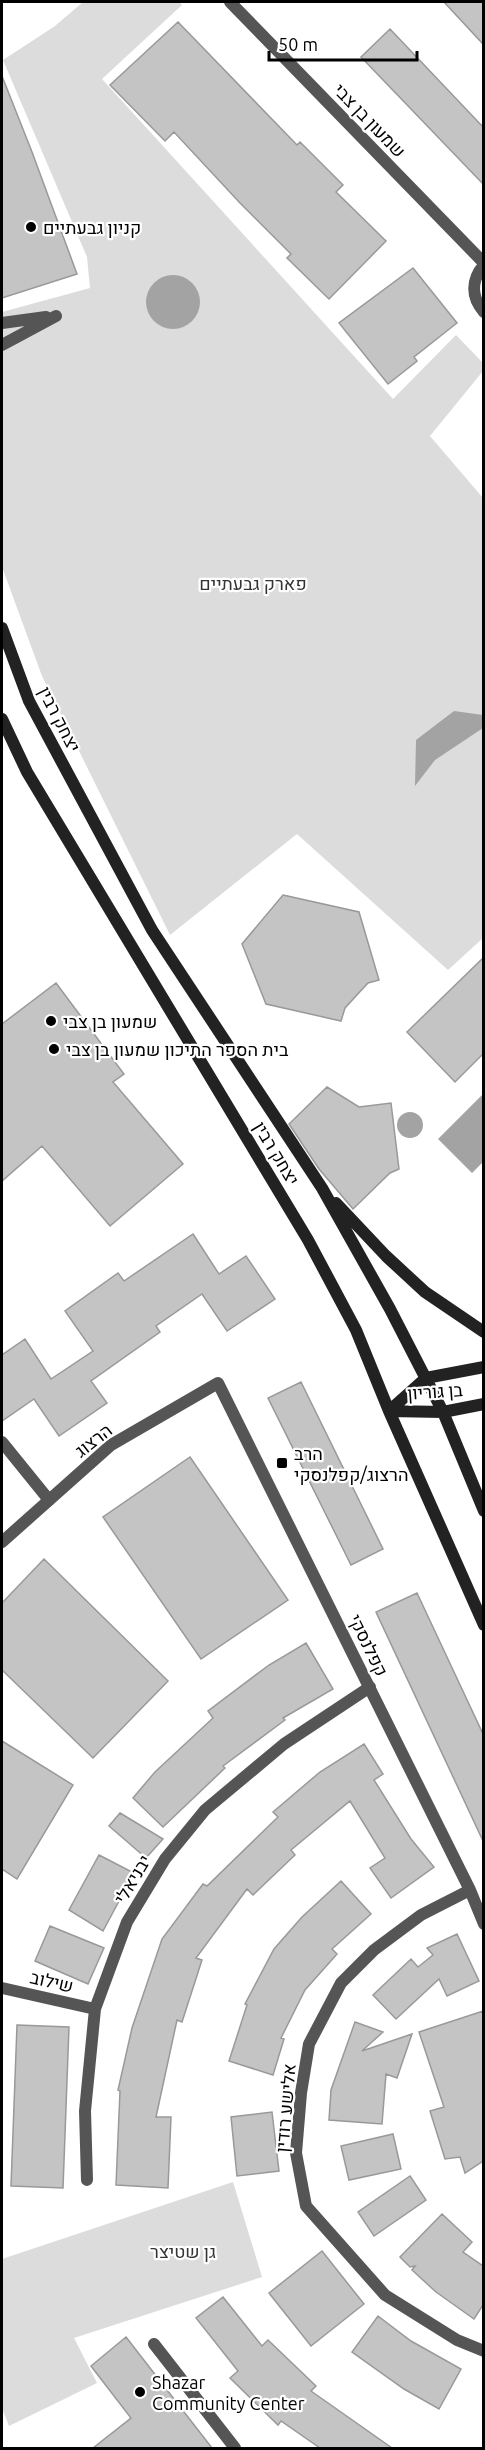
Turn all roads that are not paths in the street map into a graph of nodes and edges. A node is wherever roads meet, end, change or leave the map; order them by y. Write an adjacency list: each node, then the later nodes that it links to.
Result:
1 (230, 2): 2 (street, שמעון בן צבי)
2 (483, 264): 3 (street)
3 (483, 312)
4 (2, 323): 5 (street)
5 (2, 345)
6 (2, 628): 8 (main road, יצחק רבין)
7 (2, 719): 14 (main road, יצחק רבין)
8 (322, 1188): 9 (main road); 11 (main road, יצחק רבין)
9 (483, 1332)
10 (483, 1367): 11 (main road, בן גוריון)
11 (426, 1378): 14 (main road, בן גוריון); 15 (main road, יצחק רבין)
12 (218, 1383): 17 (street, הרצוג); 21 (street, קפלנסקי)
13 (483, 1404): 15 (main road, בן גוריון)
14 (389, 1411): 15 (main road, בן גוריון); 20 (main road, יצחק רבין)
15 (443, 1412): 18 (main road, יצחק רבין)
16 (2, 1442): 17 (street)
17 (49, 1500): 19 (street, הרצוג)
18 (483, 1511)
19 (2, 1542)
20 (483, 1625)
21 (370, 1687): 22 (street, קפלנסקי); 25 (street, יבניאלי)
22 (470, 1890): 23 (street, קפלנסקי); 28 (street, אלישע רודין)
23 (483, 1924)
24 (2, 1988): 25 (street, שילוב)
25 (95, 2009): 26 (street, יבניאלי)
26 (87, 2180)
27 (154, 2344): 29 (street)
28 (483, 2351)
29 (236, 2448)

